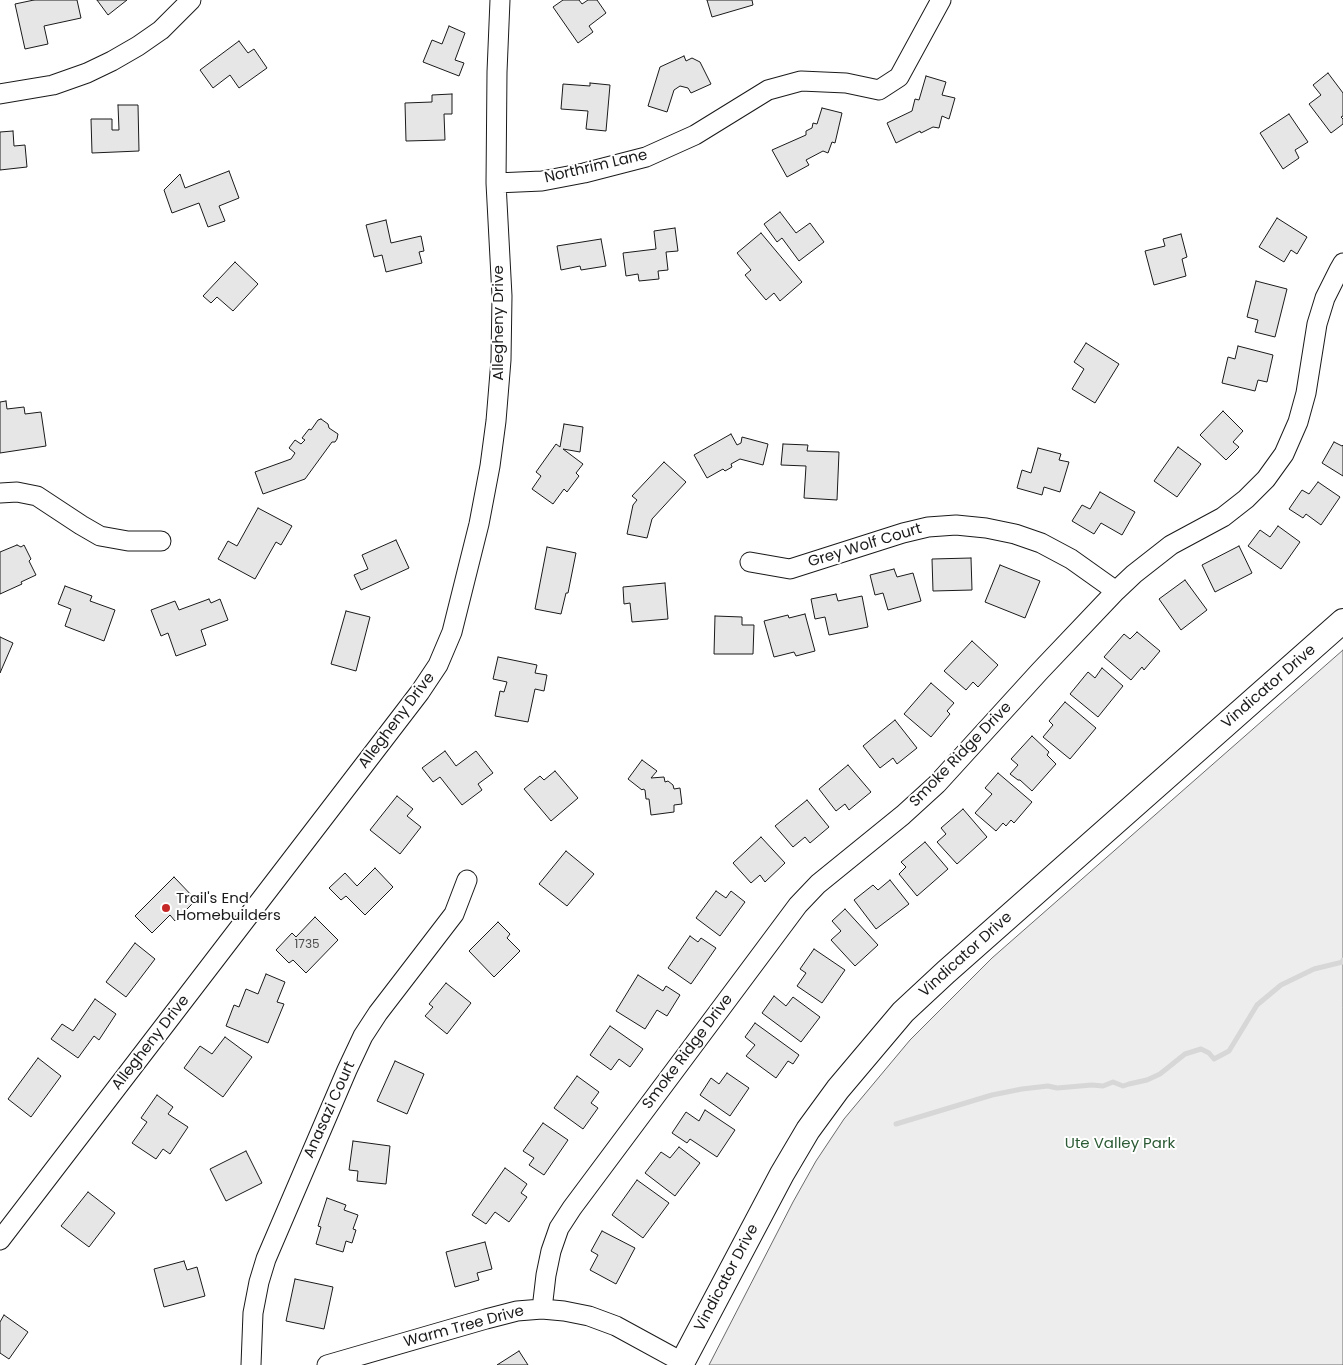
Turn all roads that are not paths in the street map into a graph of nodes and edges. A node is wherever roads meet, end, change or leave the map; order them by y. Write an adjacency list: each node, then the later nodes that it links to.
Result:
1 (191, 0): 4 (street)
2 (500, 0): 5 (street, Allegheny Drive)
3 (941, 0): 5 (street, Northrim Lane)
4 (0, 94)
5 (496, 183): 13 (street, Allegheny Drive)
6 (1343, 263): 10 (street, Smoke Ridge Drive)
7 (0, 492): 8 (street)
8 (161, 541)
9 (750, 562): 10 (street, Grey Wolf Court)
10 (1116, 591): 14 (street, Smoke Ridge Drive)
11 (1343, 621): 15 (main road, Vindicator Drive)
12 (467, 880): 16 (street, Anasazi Court)
13 (0, 1239)
14 (542, 1309): 15 (street, Warm Tree Drive); 17 (street, Warm Tree Drive)
15 (682, 1363)
16 (251, 1365)
17 (328, 1365)

